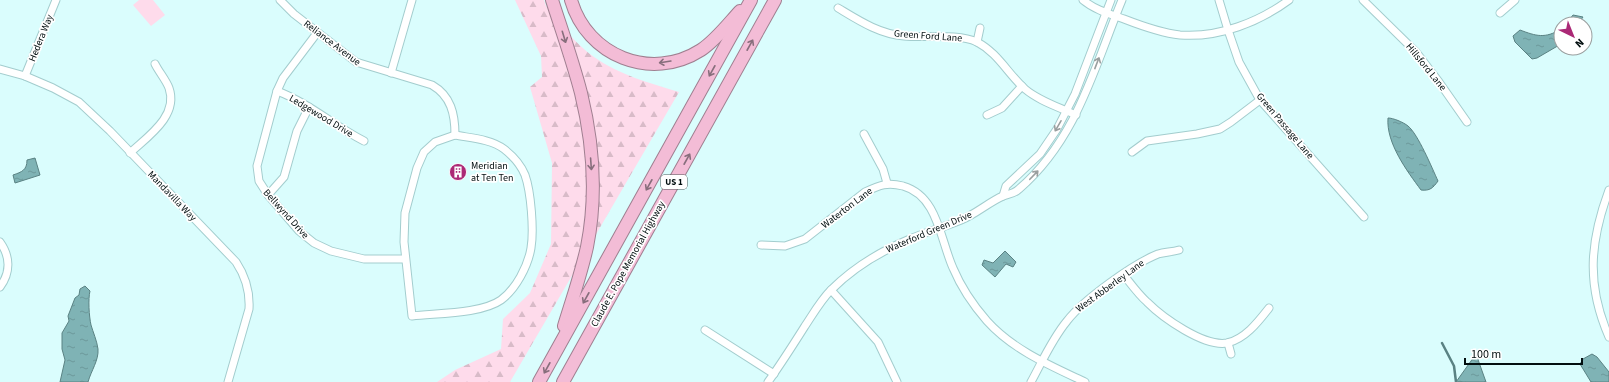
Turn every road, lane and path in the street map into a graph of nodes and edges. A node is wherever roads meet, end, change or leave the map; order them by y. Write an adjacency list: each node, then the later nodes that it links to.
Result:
1 (56, 0): 26 (street, Hedera Way)
2 (280, 0): 21 (street, Reliance Avenue)
3 (412, 0): 25 (street)
4 (552, 0): 57 (highway, one-way to 57)
5 (571, 0): 6 (highway, one-way to 5)
6 (751, 0): 57 (highway, Claude E. Pope Memorial Highway / US 1, one-way to 57)
7 (775, 0): 63 (highway, Claude E. Pope Memorial Highway / US 1, one-way to 7)
8 (1083, 0): 16 (street)
9 (1111, 0): 16 (street, Waterford Green Drive)
10 (1122, 0): 18 (street, Waterford Green Drive)
11 (1220, 0): 20 (street, Green Passage Lane)
12 (1289, 0): 20 (street)
13 (1363, 0): 34 (street, Hillsford Lane)
14 (1515, 0): 17 (street)
15 (838, 8): 22 (street, Green Ford Lane)
16 (1106, 12): 18 (street); 31 (street, Waterford Green Drive)
17 (1500, 13)
18 (1115, 16): 20 (street); 33 (street, Waterford Green Drive, one-way to 18)
19 (980, 28): 22 (street, Green Ford Lane)
20 (1228, 30): 29 (street, Green Passage Lane)
21 (317, 33): 25 (street, Reliance Avenue); 28 (street, Bellwynd Drive)
22 (977, 42): 27 (street, Green Ford Lane)
23 (155, 64): 39 (street)
24 (0, 69): 26 (street, Mandavilla Way)
25 (391, 73): 36 (street, Reliance Avenue)
26 (25, 76): 39 (street, Mandavilla Way)
27 (1022, 86): 31 (street, Green Ford Lane); 32 (street)
28 (277, 91): 30 (street, Ledgewood Drive); 42 (street, Bellwynd Drive)
29 (1260, 100): 38 (street); 44 (street, Green Passage Lane)
30 (309, 107): 37 (street, Ledgewood Drive); 42 (street)
31 (1067, 111): 33 (street, Green Ford Lane); 43 (street, Waterford Green Drive, one-way to 43)
32 (987, 115)
33 (1076, 115): 43 (street, Waterford Green Drive, one-way to 33)
34 (1467, 122)
35 (864, 134): 40 (street)
36 (455, 135): 49 (street); 49 (street)
37 (364, 141)
38 (1132, 152)
39 (130, 153): 61 (street, Mandavilla Way)
40 (887, 183): 45 (street); 47 (street, Waterton Lane)
41 (1609, 190): 55 (street)
42 (268, 195): 49 (street, Bellwynd Drive)
43 (1003, 196): 45 (street, Waterford Green Drive)
44 (1364, 217)
45 (939, 228): 52 (street, Waterford Green Drive); 59 (street)
46 (0, 242): 51 (street)
47 (761, 245)
48 (1179, 250): 50 (street, West Abberley Lane)
49 (405, 259)
50 (1123, 274): 56 (street); 59 (street, West Abberley Lane)
51 (0, 287)
52 (831, 290): 60 (street, Waterford Green Drive); 65 (street)
53 (1269, 308): 56 (street)
54 (705, 330): 60 (street)
55 (1609, 337)
56 (1228, 343): 58 (street)
57 (555, 354): 62 (highway, Claude E. Pope Memorial Highway / US 1, one-way to 62)
58 (1230, 354)
59 (1042, 362): 66 (street, West Abberley Lane); 67 (street)
60 (774, 374): 64 (street, Waterford Green Drive)
61 (228, 382)
62 (539, 382)
63 (563, 382)
64 (768, 382)
65 (897, 382)
66 (1031, 382)
67 (1085, 382)

